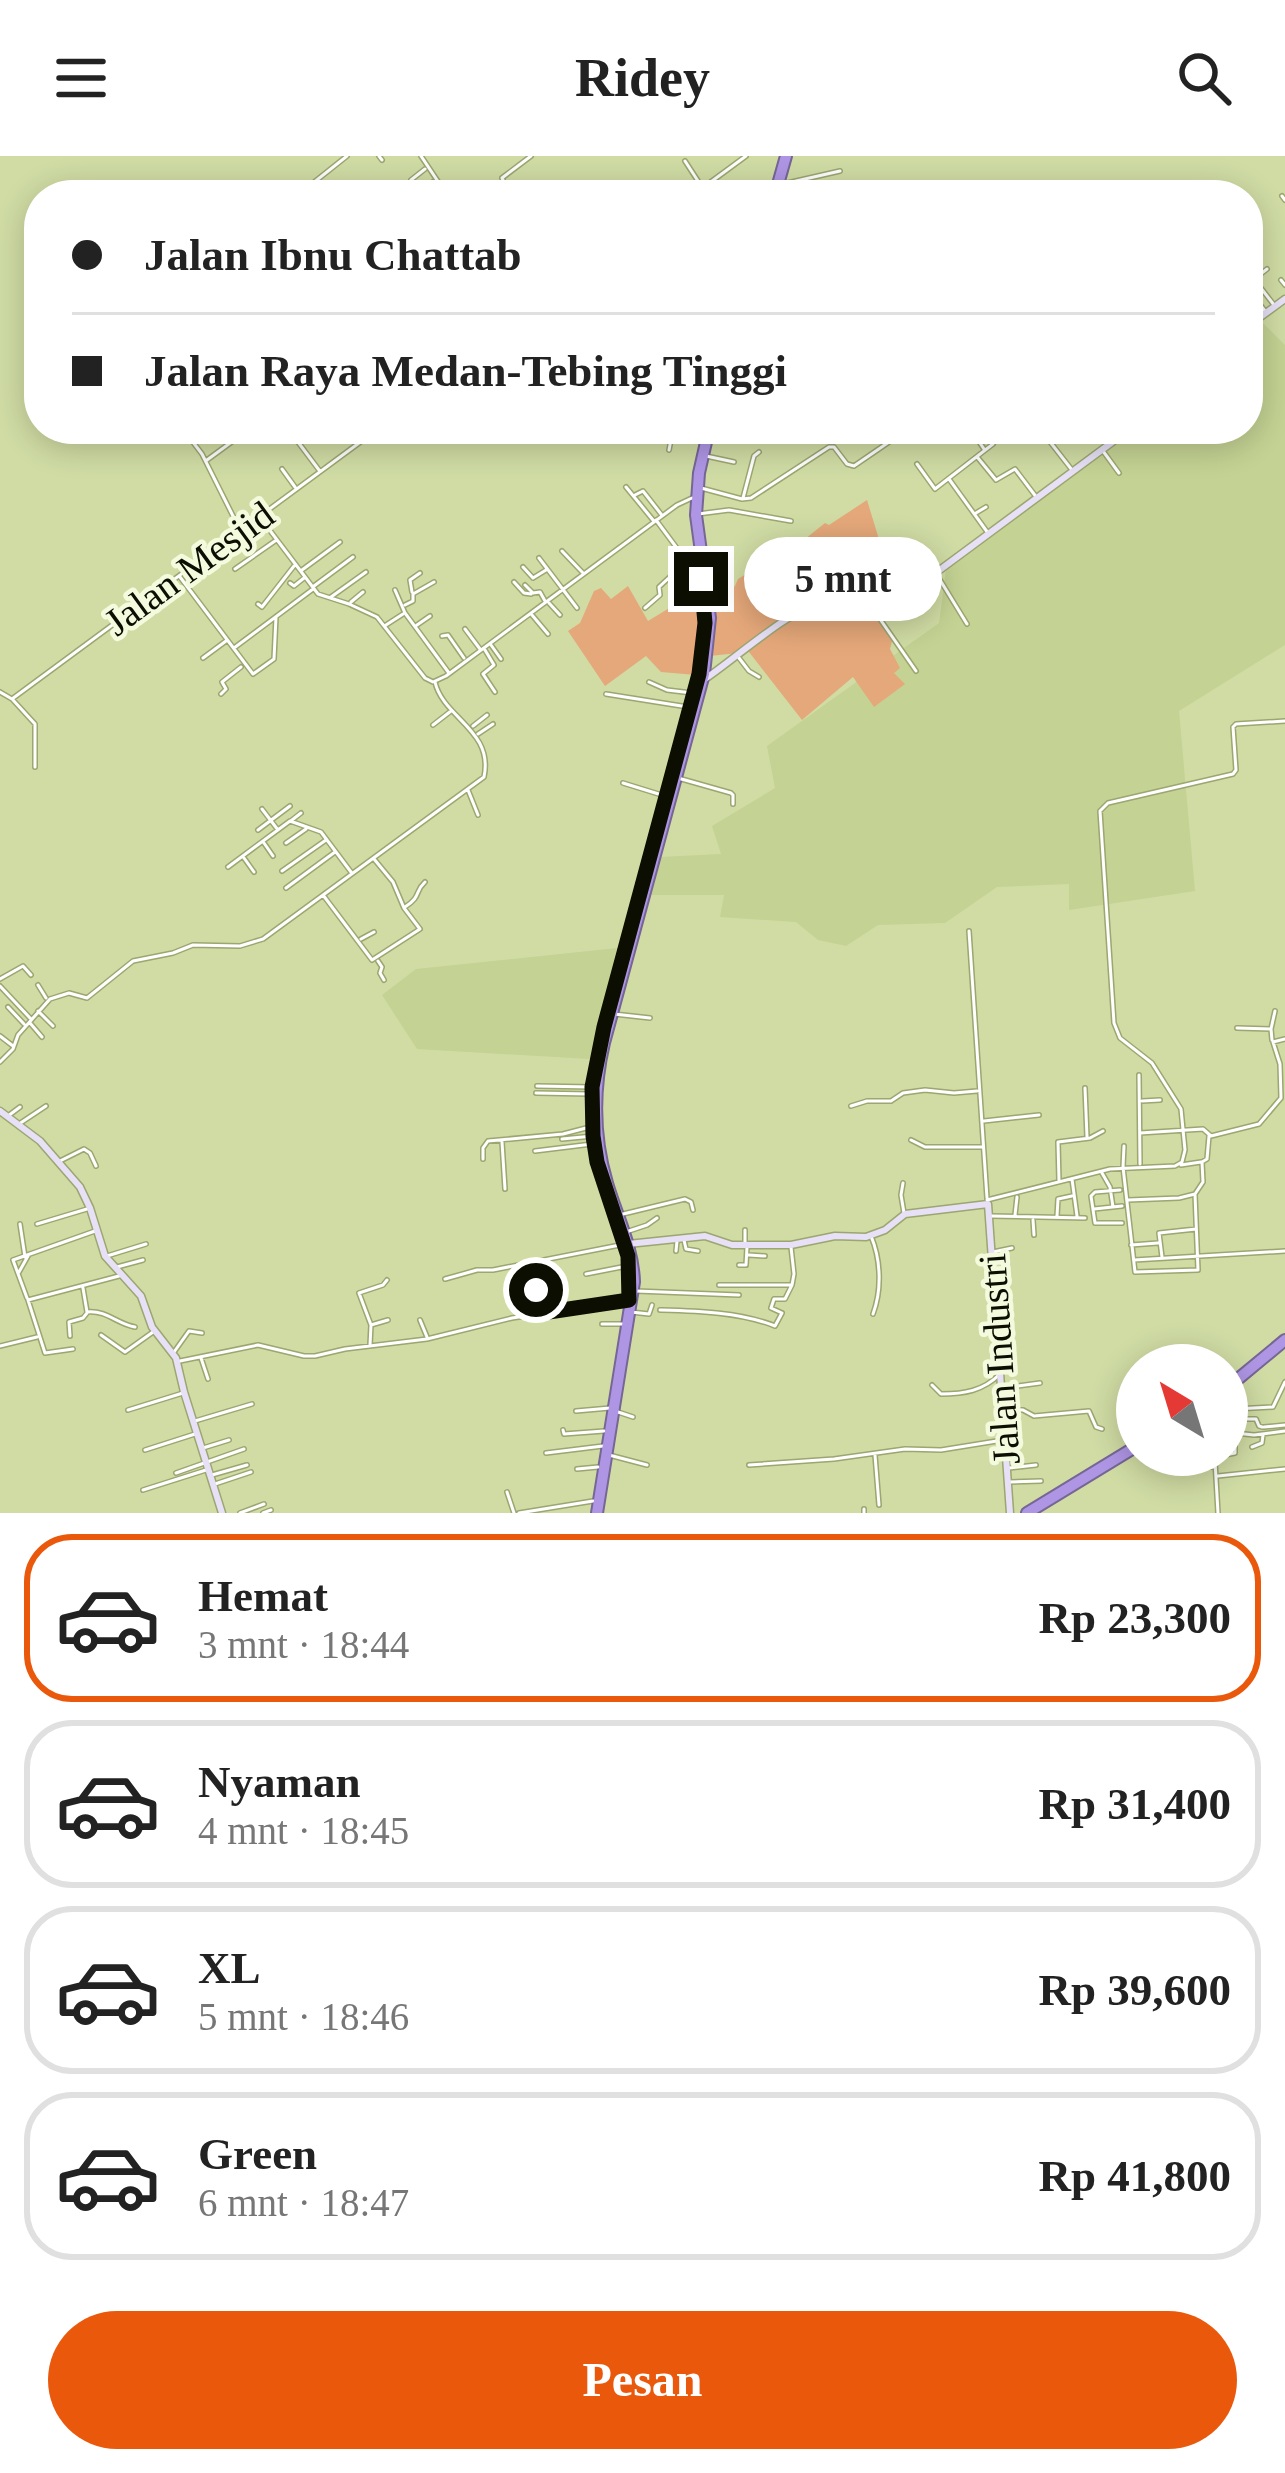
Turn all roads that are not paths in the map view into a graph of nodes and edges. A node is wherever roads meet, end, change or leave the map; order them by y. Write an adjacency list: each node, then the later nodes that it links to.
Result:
1 (347, 156): 8 (street)
2 (530, 156): 11 (street)
3 (746, 156): 13 (street)
4 (424, 157): 6 (street)
5 (685, 161): 12 (street)
6 (427, 168): 9 (street); 10 (street)
7 (840, 171): 14 (street)
8 (317, 180)
9 (411, 180)
10 (436, 180)
11 (503, 180)
12 (697, 180)
13 (713, 180)
14 (812, 180)
15 (1267, 269): 16 (street)
16 (1263, 272)
17 (1263, 291): 19 (street)
18 (1285, 299): 19 (street)
19 (1275, 306): 21 (street)
20 (1263, 308): 21 (street)
21 (1266, 313): 22 (street)
22 (1263, 315)
23 (193, 444): 41 (street)
24 (229, 444): 41 (street)
25 (300, 444): 45 (street)
26 (357, 444): 45 (street, Jalan Mesjid)
27 (670, 444): 35 (street)
28 (704, 444): 39 (highway)
29 (704, 444): 52 (highway)
30 (886, 444): 56 (street)
31 (981, 444): 36 (street)
32 (993, 444): 36 (street)
33 (1052, 444): 46 (street)
34 (1109, 444): 37 (street)
35 (669, 450)
36 (985, 450): 40 (street)
37 (1101, 450): 46 (street); 47 (street)
38 (759, 452): 56 (street)
39 (702, 455): 42 (street); 52 (highway)
40 (977, 457): 48 (street); 55 (street)
41 (205, 461): 65 (street)
42 (734, 462)
43 (917, 464): 48 (street)
44 (282, 469): 51 (street)
45 (320, 471): 51 (street, Jalan Mesjid)
46 (1073, 472): 55 (street)
47 (1119, 473)
48 (949, 479): 59 (street)
49 (635, 486): 53 (street)
50 (626, 487): 54 (street)
51 (296, 489): 61 (street, Jalan Mesjid)
52 (694, 491): 56 (street); 58 (highway); 60 (street); 72 (highway)
53 (640, 492): 54 (street); 60 (street)
54 (634, 496): 62 (street)
55 (1038, 498): 66 (street)
56 (742, 499)
57 (986, 506): 59 (street)
58 (696, 514): 63 (street); 124 (highway)
59 (974, 514): 66 (street)
60 (662, 515): 62 (street)
61 (259, 516): 64 (street); 65 (street, Jalan Mesjid)
62 (655, 521): 72 (street); 82 (street)
63 (790, 521)
64 (266, 526): 67 (street); 68 (street)
65 (240, 530): 83 (street, Jalan Mesjid)
66 (989, 535): 80 (street)
67 (258, 536)
68 (276, 539): 74 (street); 76 (street)
69 (340, 542): 81 (street)
70 (562, 551): 82 (street)
71 (353, 557): 88 (street)
72 (691, 557): 99 (street); 129 (highway)
73 (539, 558): 77 (street)
74 (296, 565): 81 (street); 96 (street)
75 (523, 567): 77 (street)
76 (235, 569)
77 (548, 569): 90 (street)
78 (366, 572): 94 (street)
79 (420, 573): 93 (street)
80 (936, 573): 100 (street); 106 (street)
81 (303, 574): 84 (street); 88 (street)
82 (584, 574): 90 (street)
83 (179, 575): 112 (street); 132 (street, Jalan Mesjid)
84 (290, 583)
85 (434, 583): 93 (street)
86 (514, 583): 92 (street)
87 (525, 585): 92 (street)
88 (313, 588): 94 (street); 105 (street)
89 (395, 590): 101 (street)
90 (564, 590): 95 (street); 98 (street)
91 (363, 592): 97 (street)
92 (532, 593): 95 (street)
93 (412, 594): 101 (street)
94 (330, 598): 97 (street)
95 (547, 602): 102 (street); 103 (street)
96 (258, 604)
97 (349, 604): 107 (street)
98 (577, 608)
99 (645, 608)
100 (872, 608): 116 (street); 121 (street)
101 (404, 609): 107 (street); 108 (street)
102 (531, 614): 110 (street); 113 (street)
103 (560, 615)
104 (430, 616): 108 (street)
105 (275, 617): 114 (street); 120 (street)
106 (967, 624)
107 (384, 626): 125 (street)
108 (415, 626): 122 (street)
109 (466, 629): 115 (street)
110 (548, 634)
111 (442, 637): 119 (street)
112 (226, 641): 114 (street); 117 (street)
113 (490, 644): 115 (street); 118 (street)
114 (233, 649): 120 (street)
115 (482, 649): 119 (street); 128 (street)
116 (738, 657): 123 (street); 124 (street)
117 (203, 658)
118 (501, 658)
119 (466, 661): 122 (street)
120 (244, 664): 130 (street)
121 (916, 671)
122 (449, 673): 125 (street)
123 (759, 677)
124 (702, 681): 142 (highway)
125 (436, 682): 134 (street)
126 (650, 682): 129 (street)
127 (0, 692): 132 (street)
128 (495, 692)
129 (694, 693): 133 (highway)
130 (221, 694)
131 (606, 694): 133 (street)
132 (12, 699): 141 (street)
133 (690, 707): 145 (highway)
134 (453, 710): 138 (street); 139 (street)
135 (488, 716): 139 (street)
136 (1285, 721): 211 (street)
137 (494, 724): 140 (street)
138 (433, 725)
139 (471, 728): 140 (street)
140 (476, 735): 144 (street)
141 (35, 767)
142 (676, 778): 146 (street); 183 (highway)
143 (623, 783): 145 (street)
144 (468, 788): 150 (street); 162 (street)
145 (667, 796): 200 (highway)
146 (733, 804)
147 (290, 806): 151 (street)
148 (262, 809): 151 (street)
149 (301, 813): 152 (street)
150 (478, 814)
151 (270, 820): 154 (street); 155 (street)
152 (290, 821): 153 (street); 154 (street)
153 (307, 828): 156 (street); 158 (street)
154 (278, 830): 155 (street)
155 (270, 837): 157 (street)
156 (327, 838): 159 (street); 164 (street)
157 (263, 842): 160 (street); 161 (street)
158 (286, 843)
159 (336, 851): 166 (street); 168 (street)
160 (243, 856): 163 (street); 165 (street)
161 (273, 856)
162 (373, 857): 166 (street); 170 (street)
163 (228, 867)
164 (282, 871)
165 (254, 872)
166 (352, 873): 169 (street)
167 (425, 882): 170 (street)
168 (286, 888)
169 (323, 895): 172 (street); 179 (street)
170 (404, 908): 174 (street)
171 (969, 931): 199 (street)
172 (360, 940): 173 (street); 174 (street)
173 (374, 943)
174 (377, 960): 176 (street)
175 (31, 975): 177 (street)
176 (387, 978)
177 (0, 982): 185 (street)
178 (38, 985): 179 (street)
179 (48, 1000): 181 (street)
180 (8, 1007): 185 (street)
181 (38, 1011): 185 (street); 186 (street)
182 (1275, 1011): 188 (street)
183 (612, 1014): 184 (street); 247 (highway)
184 (650, 1018)
185 (28, 1022): 190 (street); 193 (street)
186 (53, 1027)
187 (1238, 1028): 188 (street)
188 (1271, 1029): 192 (street)
189 (0, 1036): 193 (street)
190 (42, 1037)
191 (1285, 1039): 192 (street)
192 (1273, 1042): 195 (street)
193 (15, 1047): 194 (street)
194 (0, 1062)
195 (1282, 1064): 214 (street)
196 (1138, 1075): 202 (street)
197 (1085, 1088): 215 (street)
198 (536, 1089): 200 (street)
199 (980, 1090): 204 (street); 208 (street)
200 (591, 1091): 213 (highway)
201 (1160, 1100): 202 (street)
202 (1140, 1101): 212 (street)
203 (46, 1106): 207 (street)
204 (851, 1106)
205 (20, 1107): 207 (street)
206 (1039, 1115): 208 (street)
207 (10, 1119): 209 (street); 223 (street)
208 (982, 1121): 220 (street)
209 (0, 1125)
210 (1103, 1131): 215 (street)
211 (1184, 1132): 212 (street); 214 (street); 225 (street)
212 (1140, 1133): 227 (street)
213 (593, 1136): 216 (street); 217 (street); 221 (street); 266 (highway)
214 (1209, 1136): 224 (street)
215 (1087, 1138): 232 (street)
216 (562, 1139)
217 (502, 1140): 222 (street); 233 (street)
218 (911, 1140): 220 (street)
219 (1124, 1146): 228 (street)
220 (984, 1147): 239 (street)
221 (535, 1151)
222 (483, 1159)
223 (58, 1162): 226 (street); 242 (street)
224 (1202, 1162): 225 (street); 236 (street)
225 (1180, 1165): 227 (street)
226 (96, 1166)
227 (1139, 1166): 228 (street)
228 (1123, 1167): 229 (street); 240 (street)
229 (1101, 1171): 230 (street); 235 (street)
230 (1072, 1179): 232 (street); 237 (street)
231 (903, 1183): 246 (street)
232 (1059, 1183): 239 (street)
233 (505, 1189)
234 (1120, 1190): 235 (street)
235 (1111, 1191): 241 (street); 243 (street)
236 (1196, 1194): 240 (street); 260 (street)
237 (1074, 1196): 245 (street); 251 (street)
238 (1017, 1197): 250 (street)
239 (987, 1202): 246 (street); 248 (street, Jalan Industri)
240 (1124, 1203): 241 (street); 270 (street)
241 (1111, 1207): 243 (street); 256 (street)
242 (90, 1208): 259 (street); 262 (street)
243 (1092, 1209): 256 (street)
244 (692, 1210): 247 (street)
245 (1057, 1211): 253 (street); 255 (street)
246 (904, 1214): 264 (street)
247 (618, 1215): 266 (highway)
248 (989, 1216): 250 (street); 276 (street, Jalan Industri)
249 (657, 1217): 266 (street)
250 (1015, 1217): 252 (street)
251 (1077, 1217): 254 (street); 255 (street)
252 (1033, 1218): 253 (street); 263 (street)
253 (1047, 1218): 255 (street)
254 (1085, 1218)
255 (1058, 1219)
256 (1111, 1223): 257 (street)
257 (1122, 1223)
258 (20, 1224): 280 (street)
259 (37, 1224)
260 (1198, 1229): 267 (street); 279 (street)
261 (745, 1230): 271 (street)
262 (97, 1231): 277 (street); 280 (street)
263 (1034, 1235)
264 (871, 1236): 269 (street); 305 (street)
265 (680, 1238): 266 (street); 271 (street); 273 (street); 274 (street)
266 (626, 1240): 284 (highway); 291 (street); 300 (highway)
267 (1160, 1243): 270 (street); 281 (street)
268 (146, 1244): 277 (street)
269 (791, 1245): 271 (street); 296 (street)
270 (1131, 1245): 283 (street)
271 (746, 1248): 278 (street); 285 (street)
272 (1012, 1248): 276 (street)
273 (676, 1251)
274 (698, 1251)
275 (1285, 1251): 279 (street)
276 (992, 1252): 325 (street, Jalan Industri)
277 (105, 1256): 286 (street)
278 (766, 1256)
279 (1199, 1256): 281 (street); 283 (street)
280 (27, 1257): 287 (street); 287 (street)
281 (1162, 1258): 283 (street)
282 (143, 1260): 286 (street)
283 (1132, 1260)
284 (629, 1265): 288 (street); 300 (highway)
285 (739, 1265)
286 (115, 1268): 289 (street)
287 (18, 1274): 299 (street)
288 (586, 1274)
289 (122, 1275): 297 (street); 311 (street)
290 (553, 1278): 293 (street)
291 (445, 1279)
292 (387, 1280): 309 (street)
293 (544, 1280): 294 (street); 304 (street)
294 (535, 1282)
295 (719, 1285): 296 (street)
296 (792, 1285): 302 (street)
297 (83, 1287): 299 (street); 303 (street)
298 (739, 1295): 300 (street)
299 (28, 1300): 315 (street)
300 (630, 1305): 301 (street); 304 (street); 308 (street); 336 (highway)
301 (652, 1305)
302 (660, 1310)
303 (87, 1312): 310 (street); 314 (street)
304 (542, 1313): 316 (street)
305 (873, 1314)
306 (388, 1320): 309 (street)
307 (421, 1320): 316 (street)
308 (602, 1324)
309 (371, 1325): 319 (street)
310 (135, 1327)
311 (154, 1330): 313 (street); 321 (street)
312 (202, 1333): 321 (street)
313 (101, 1335)
314 (70, 1336)
315 (39, 1337): 318 (street); 320 (street)
316 (424, 1337): 319 (street)
317 (1285, 1337): 324 (highway)
318 (0, 1346)
319 (370, 1347): 322 (street)
320 (74, 1349)
321 (173, 1353): 323 (street)
322 (200, 1357): 323 (street); 326 (street)
323 (178, 1362): 331 (street)
324 (1248, 1367)
325 (1001, 1373): 329 (street); 330 (street, Jalan Industri)
326 (208, 1379)
327 (1285, 1382): 333 (street)
328 (1040, 1383): 330 (street)
329 (932, 1385)
330 (1002, 1388): 334 (street, Jalan Industri)
331 (184, 1392): 335 (street); 340 (street)
332 (252, 1404): 340 (street)
333 (1248, 1407)
334 (1003, 1409): 342 (street); 348 (street, Jalan Industri)
335 (128, 1410)
336 (612, 1410): 337 (street); 338 (street); 345 (highway); 356 (highway)
337 (576, 1412)
338 (633, 1417)
339 (1248, 1419): 344 (street)
340 (193, 1421): 347 (street)
341 (1285, 1428): 344 (street)
342 (1102, 1429)
343 (563, 1430): 345 (street)
344 (1263, 1430): 346 (street); 350 (street)
345 (606, 1431): 356 (highway)
346 (1248, 1431)
347 (197, 1434): 351 (street); 353 (street)
348 (1005, 1439): 355 (street); 364 (street, Jalan Industri)
349 (229, 1440): 351 (street)
350 (1252, 1447)
351 (202, 1448): 371 (street)
352 (244, 1449): 371 (street)
353 (145, 1450)
354 (546, 1453): 356 (street)
355 (874, 1454): 362 (street); 378 (street)
356 (603, 1456): 361 (street); 365 (street); 380 (highway)
357 (1253, 1460): 367 (street)
358 (1116, 1461): 387 (highway)
359 (1116, 1463): 388 (highway)
360 (247, 1465): 371 (street)
361 (647, 1465)
362 (749, 1465)
363 (1036, 1465): 364 (street)
364 (1007, 1468): 374 (street, Jalan Industri)
365 (578, 1469)
366 (1285, 1469): 367 (street)
367 (1254, 1470): 368 (street)
368 (1248, 1471)
369 (251, 1472): 371 (street)
370 (176, 1473): 371 (street)
371 (209, 1473): 375 (street); 382 (street)
372 (1216, 1476): 389 (street)
373 (1041, 1481): 374 (street)
374 (1008, 1483): 386 (street, Jalan Industri)
375 (143, 1490)
376 (507, 1492): 385 (street)
377 (264, 1504): 383 (street)
378 (879, 1504)
379 (271, 1510): 384 (street)
380 (596, 1510): 381 (street)
381 (527, 1512): 385 (street)
382 (222, 1513)
383 (240, 1513)
384 (263, 1513)
385 (517, 1513)
386 (1010, 1513)
387 (1027, 1513)
388 (1039, 1513)
389 (1218, 1513)

